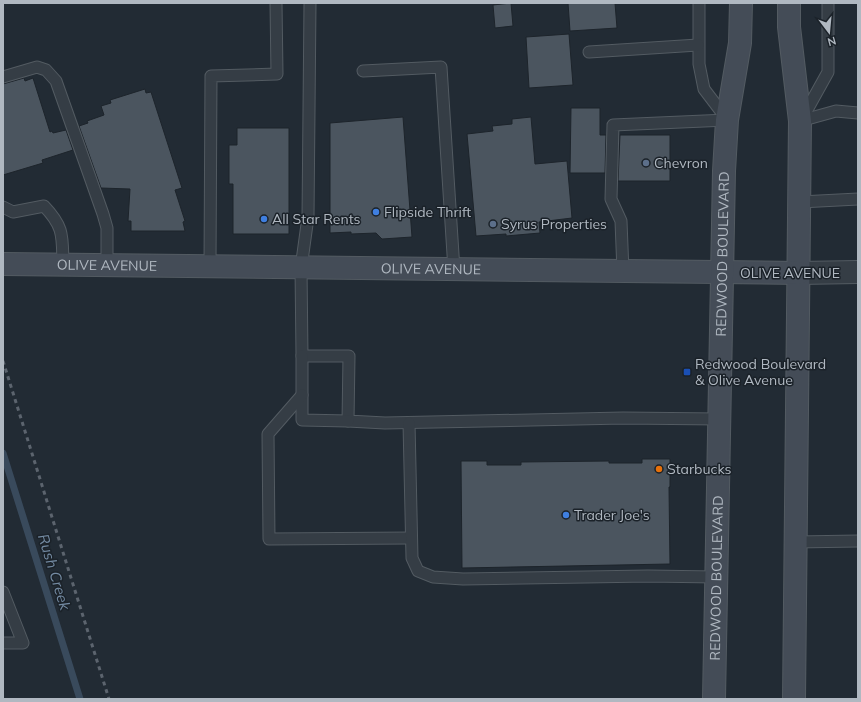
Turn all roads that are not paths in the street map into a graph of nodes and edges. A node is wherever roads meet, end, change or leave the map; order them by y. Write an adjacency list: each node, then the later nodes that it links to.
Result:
1 (276, 3): 20 (lane)
2 (310, 3): 21 (lane)
3 (699, 3): 7 (lane)
4 (741, 3): 12 (main road, REDWOOD BOULEVARD)
5 (789, 3): 13 (main road)
6 (828, 3): 13 (lane)
7 (698, 45): 8 (lane); 12 (lane)
8 (589, 52)
9 (363, 71): 22 (lane)
10 (3, 77): 19 (lane)
11 (858, 113): 13 (lane)
12 (728, 120): 23 (lane); 25 (main road, REDWOOD BOULEVARD)
13 (800, 121): 15 (main road)
14 (858, 199): 15 (lane)
15 (800, 202): 26 (main road)
16 (3, 207): 18 (lane)
17 (3, 264): 18 (main road, OLIVE AVENUE)
18 (63, 265): 19 (main road, OLIVE AVENUE)
19 (107, 265): 20 (main road, OLIVE AVENUE)
20 (210, 266): 21 (main road, OLIVE AVENUE)
21 (301, 268): 22 (main road, OLIVE AVENUE); 27 (lane)
22 (454, 270): 23 (main road, OLIVE AVENUE)
23 (623, 272): 25 (main road, OLIVE AVENUE)
24 (858, 272): 26 (street, OLIVE AVENUE)
25 (723, 273): 26 (main road, OLIVE AVENUE); 29 (main road, REDWOOD BOULEVARD)
26 (799, 273): 34 (main road)
27 (302, 356): 28 (lane); 30 (lane)
28 (302, 396): 30 (lane); 32 (lane)
29 (719, 419): 31 (lane); 35 (main road, REDWOOD BOULEVARD)
30 (348, 421): 31 (lane)
31 (409, 422): 32 (lane)
32 (411, 538): 35 (lane)
33 (858, 541): 34 (lane)
34 (796, 542): 39 (main road)
35 (716, 577): 38 (main road, REDWOOD BOULEVARD)
36 (3, 592): 37 (lane)
37 (3, 643)
38 (714, 699)
39 (794, 699)

